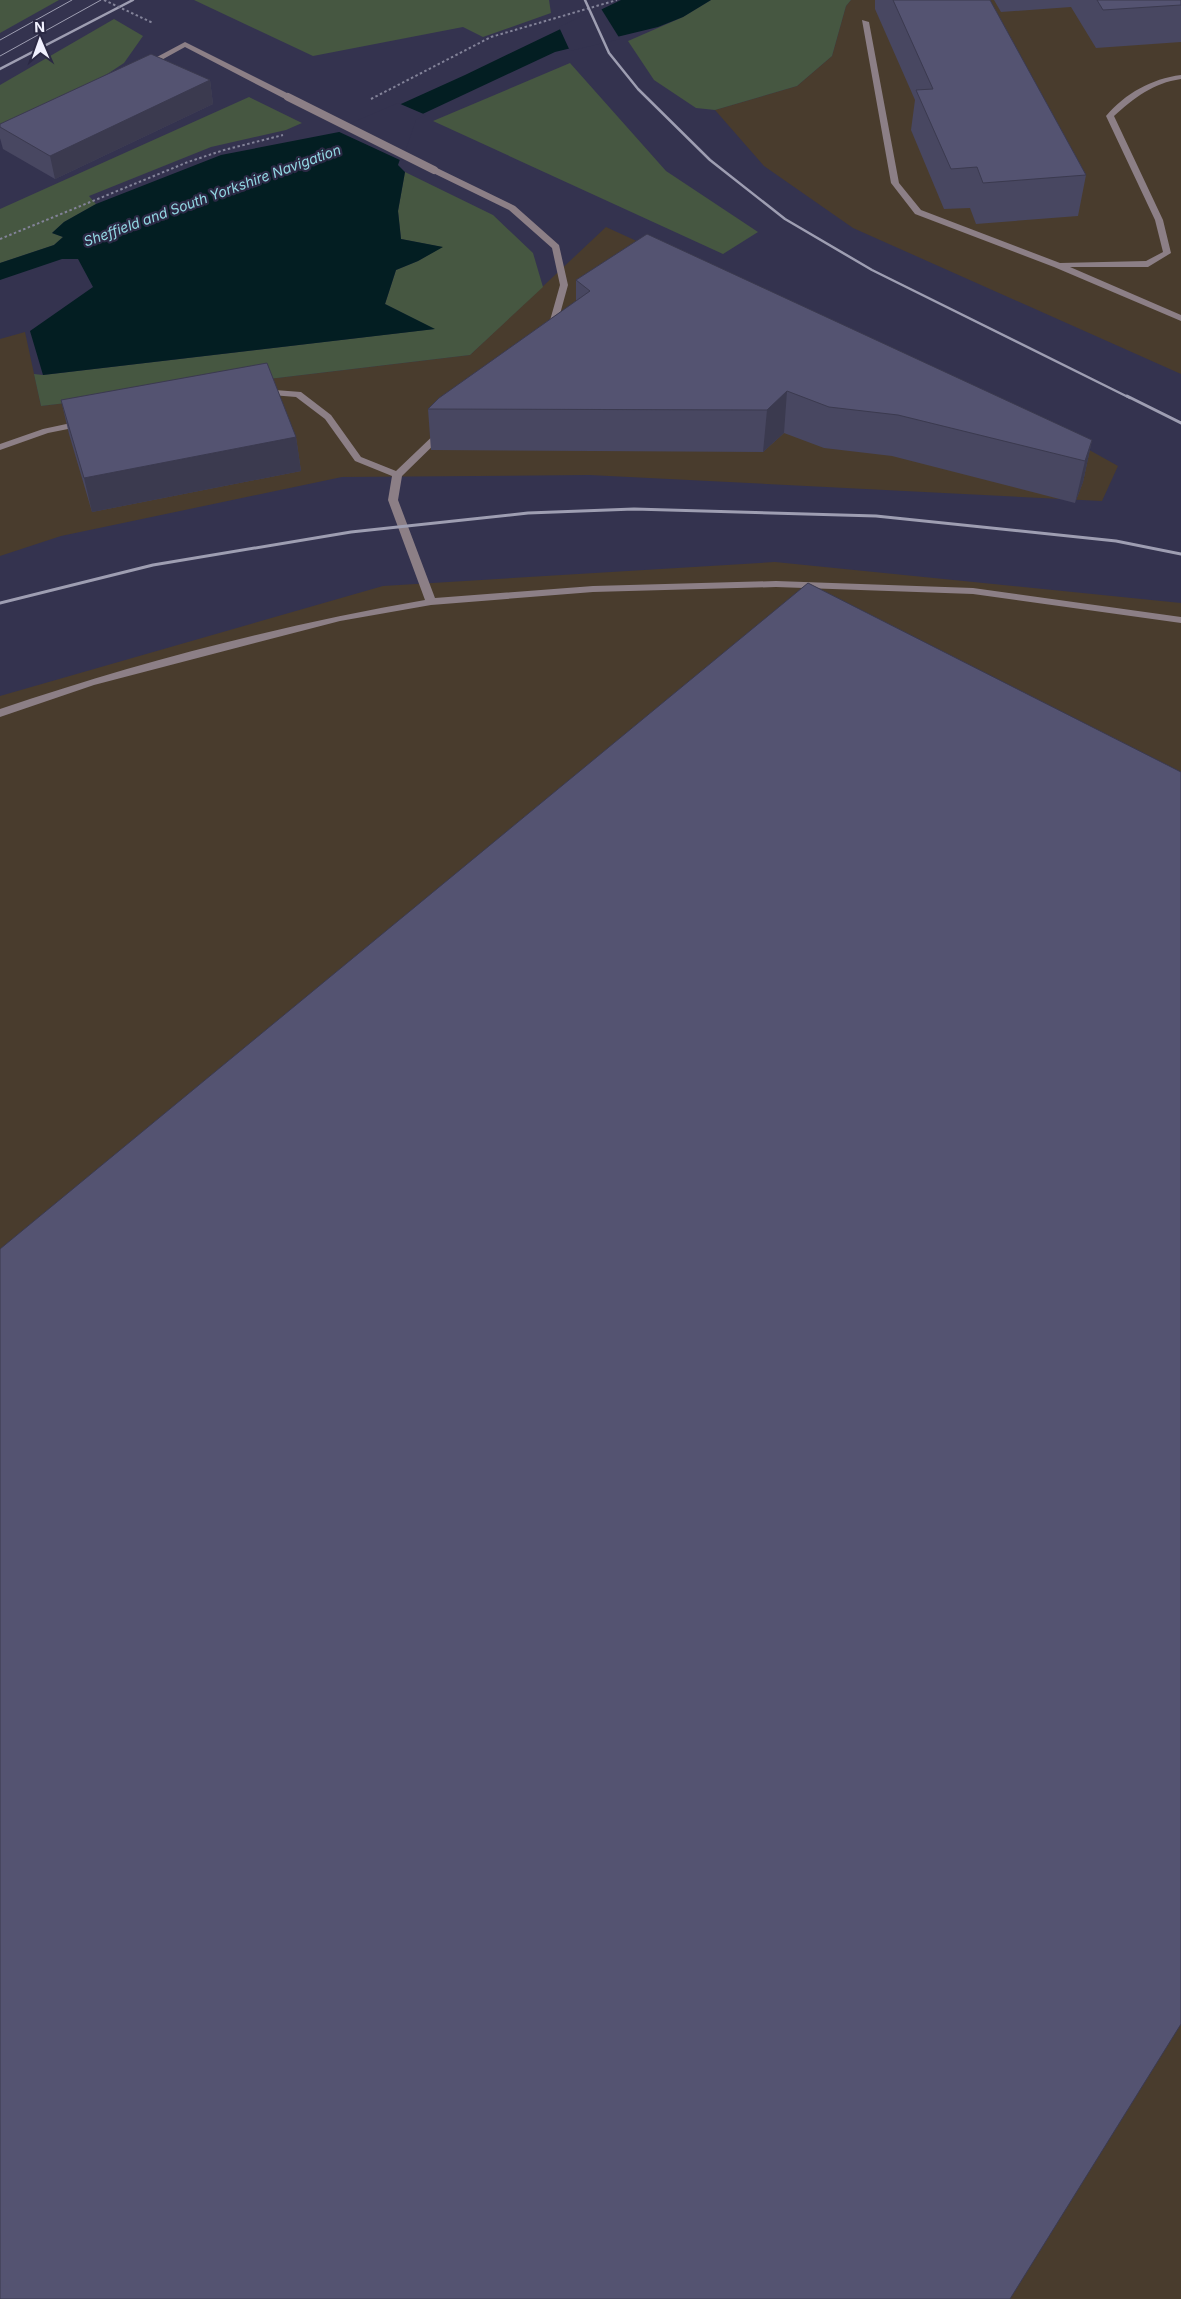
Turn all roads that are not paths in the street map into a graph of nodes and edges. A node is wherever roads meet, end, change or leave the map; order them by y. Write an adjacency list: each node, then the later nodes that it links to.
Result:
1 (864, 22): 4 (lane)
2 (134, 72): 6 (lane, bridge)
3 (1181, 77): 4 (lane)
4 (1057, 265): 5 (lane)
5 (1181, 318)
6 (539, 338)
7 (248, 391): 11 (lane)
8 (94, 422): 10 (lane)
9 (446, 427): 11 (lane)
10 (0, 447)
11 (397, 475): 12 (lane)
12 (430, 602): 13 (lane); 14 (lane)
13 (1181, 620)
14 (0, 714)

